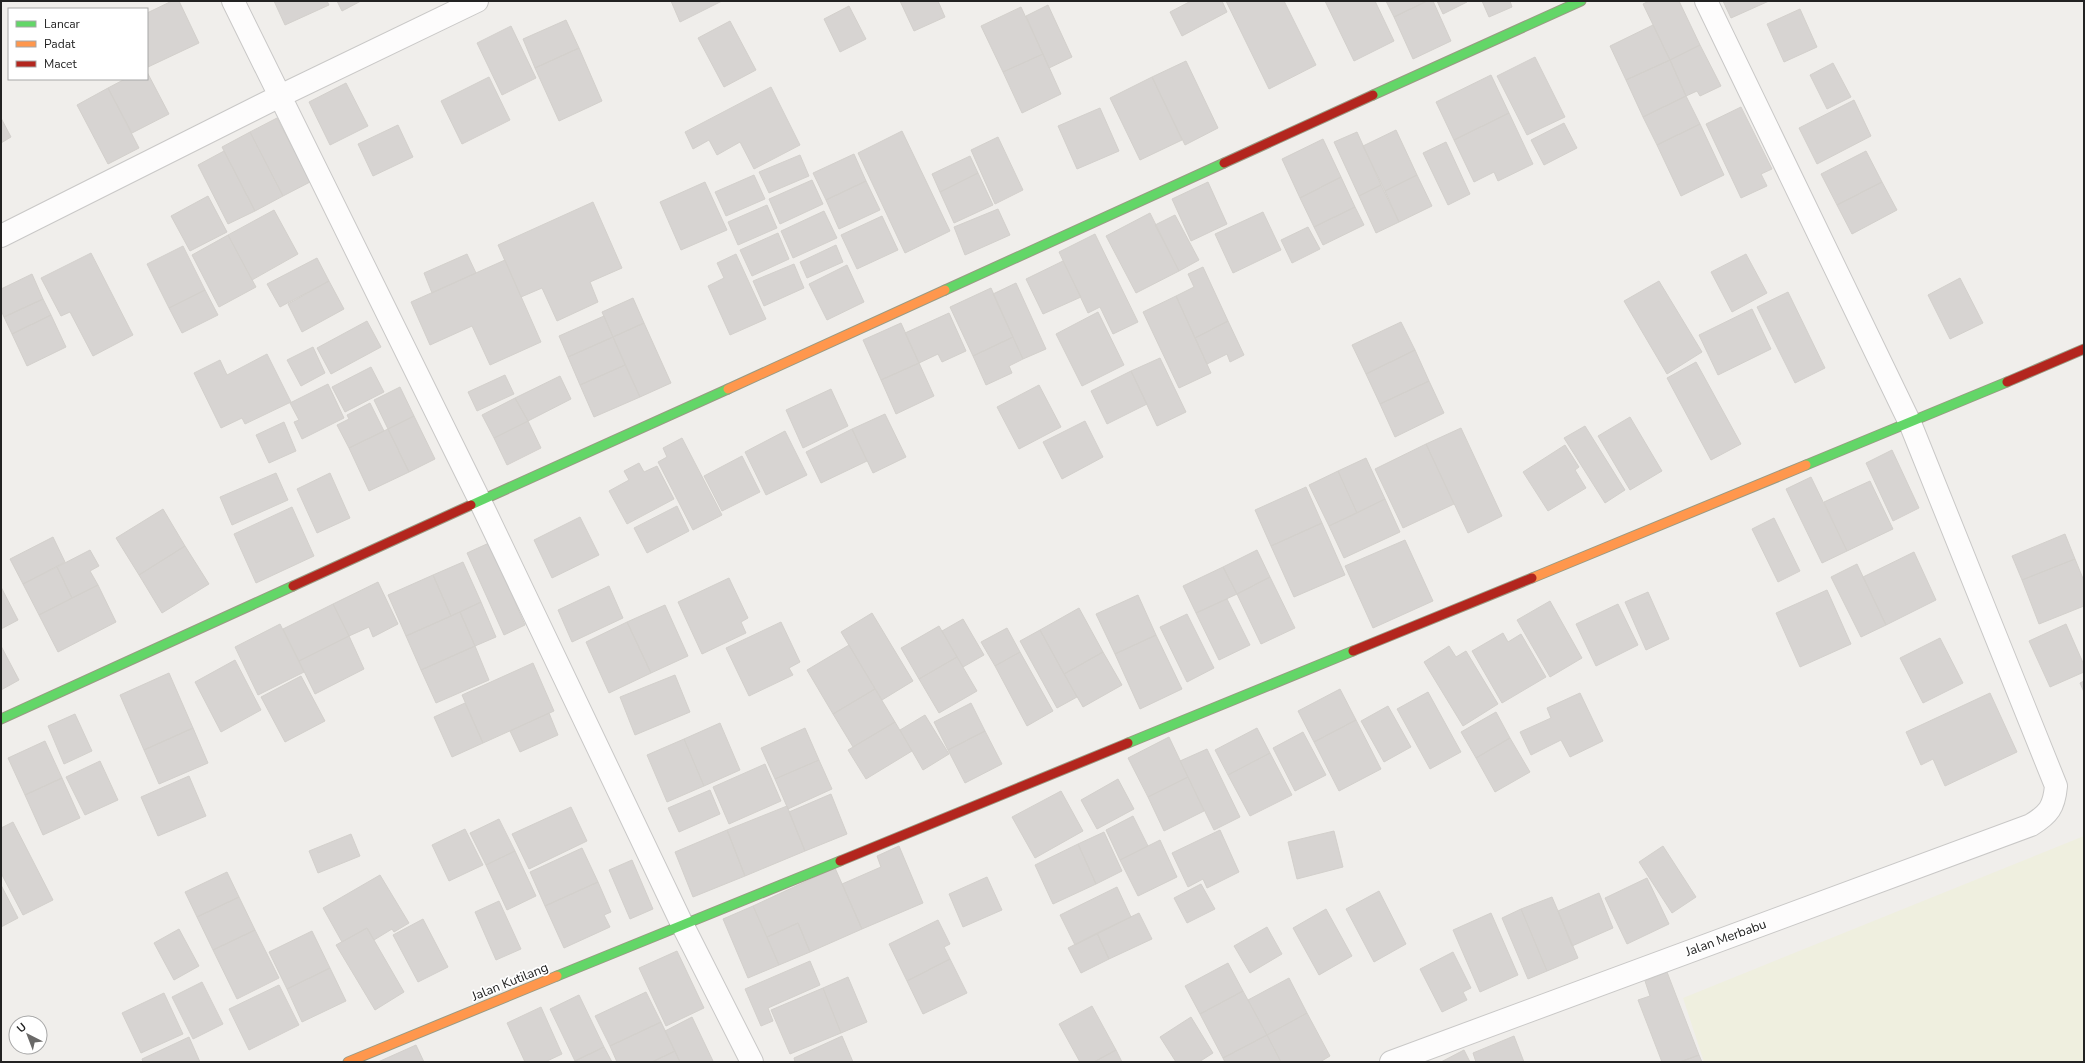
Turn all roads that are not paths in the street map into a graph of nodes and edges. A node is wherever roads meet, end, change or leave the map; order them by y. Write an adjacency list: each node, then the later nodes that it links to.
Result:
1 (233, 1): 5 (street)
2 (477, 1): 5 (street)
3 (1580, 1): 9 (street)
4 (1706, 1): 8 (street)
5 (280, 96): 6 (street); 9 (street)
6 (1, 236)
7 (2084, 349): 8 (street, Jalan Kutilang)
8 (1910, 423): 11 (street, Jalan Kutilang); 14 (street, Jalan Merbabu)
9 (480, 501): 10 (street); 11 (street)
10 (1, 719)
11 (683, 926): 12 (street, Jalan Kutilang); 13 (street)
12 (348, 1062)
13 (752, 1062)
14 (1391, 1062)

